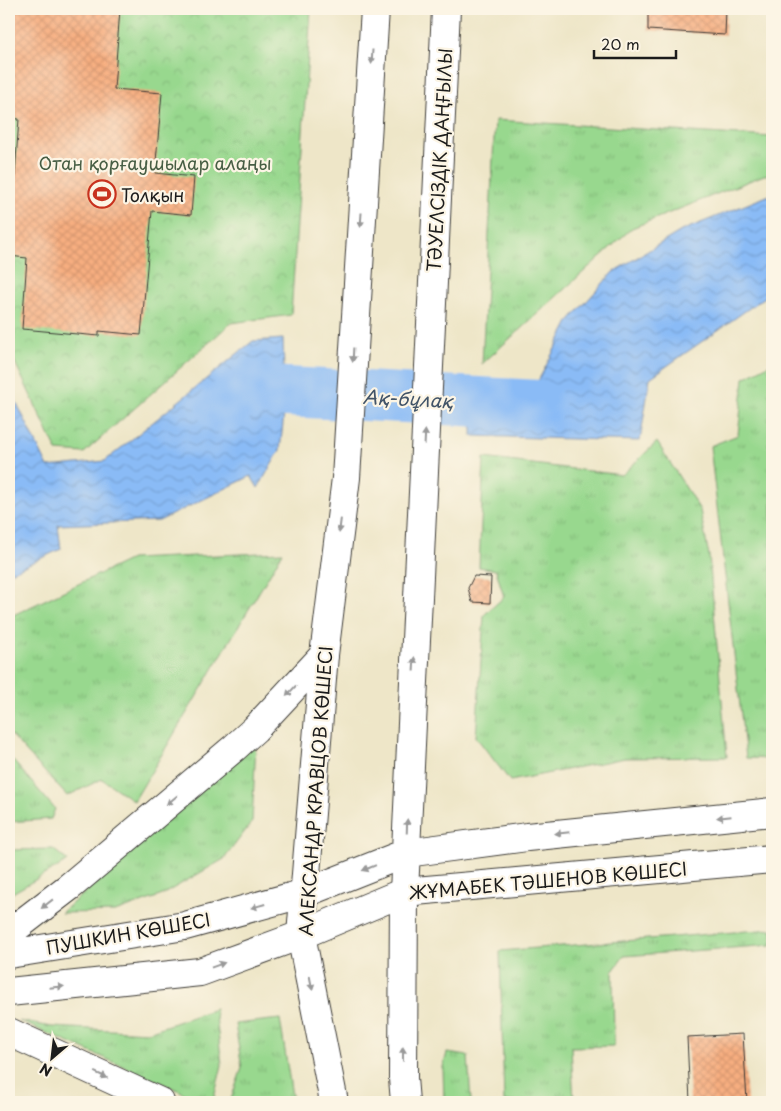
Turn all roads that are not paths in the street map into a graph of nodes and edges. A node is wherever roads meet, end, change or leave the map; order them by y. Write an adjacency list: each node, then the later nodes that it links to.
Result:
1 (375, 9): 3 (main road, АЛЕКСАНДР КРАВЦОВ КӨШЕСІ, one-way to 3)
2 (446, 9): 5 (main road, ТӘУЕЛСІЗДІК ДАҢҒЫЛЫ, one-way to 2)
3 (324, 655): 8 (main road, АЛЕКСАНДР КРАВЦОВ КӨШЕСІ); 9 (main road, one-way to 9)
4 (772, 812): 5 (main road, one-way to 5)
5 (406, 853): 7 (main road); 8 (main road, one-way to 8)
6 (772, 859): 7 (main road, ЖҰМАБЕК ТӘШЕНОВ КӨШЕСІ)
7 (404, 892): 10 (main road, ЖҰМАБЕК ТӘШЕНОВ КӨШЕСІ); 16 (main road, one-way to 7)
8 (305, 893): 10 (main road, АЛЕКСАНДР КРАВЦОВ КӨШЕСІ); 11 (main road, ПУШКИН КӨШЕСІ, one-way to 11)
9 (9, 933)
10 (301, 935): 12 (main road, one-way to 10); 15 (main road, АЛЕКСАНДР КРАВЦОВ КӨШЕСІ, one-way to 15)
11 (9, 954)
12 (9, 992)
13 (9, 1032): 14 (main road, one-way to 14)
14 (160, 1102)
15 (334, 1102)
16 (405, 1102)

